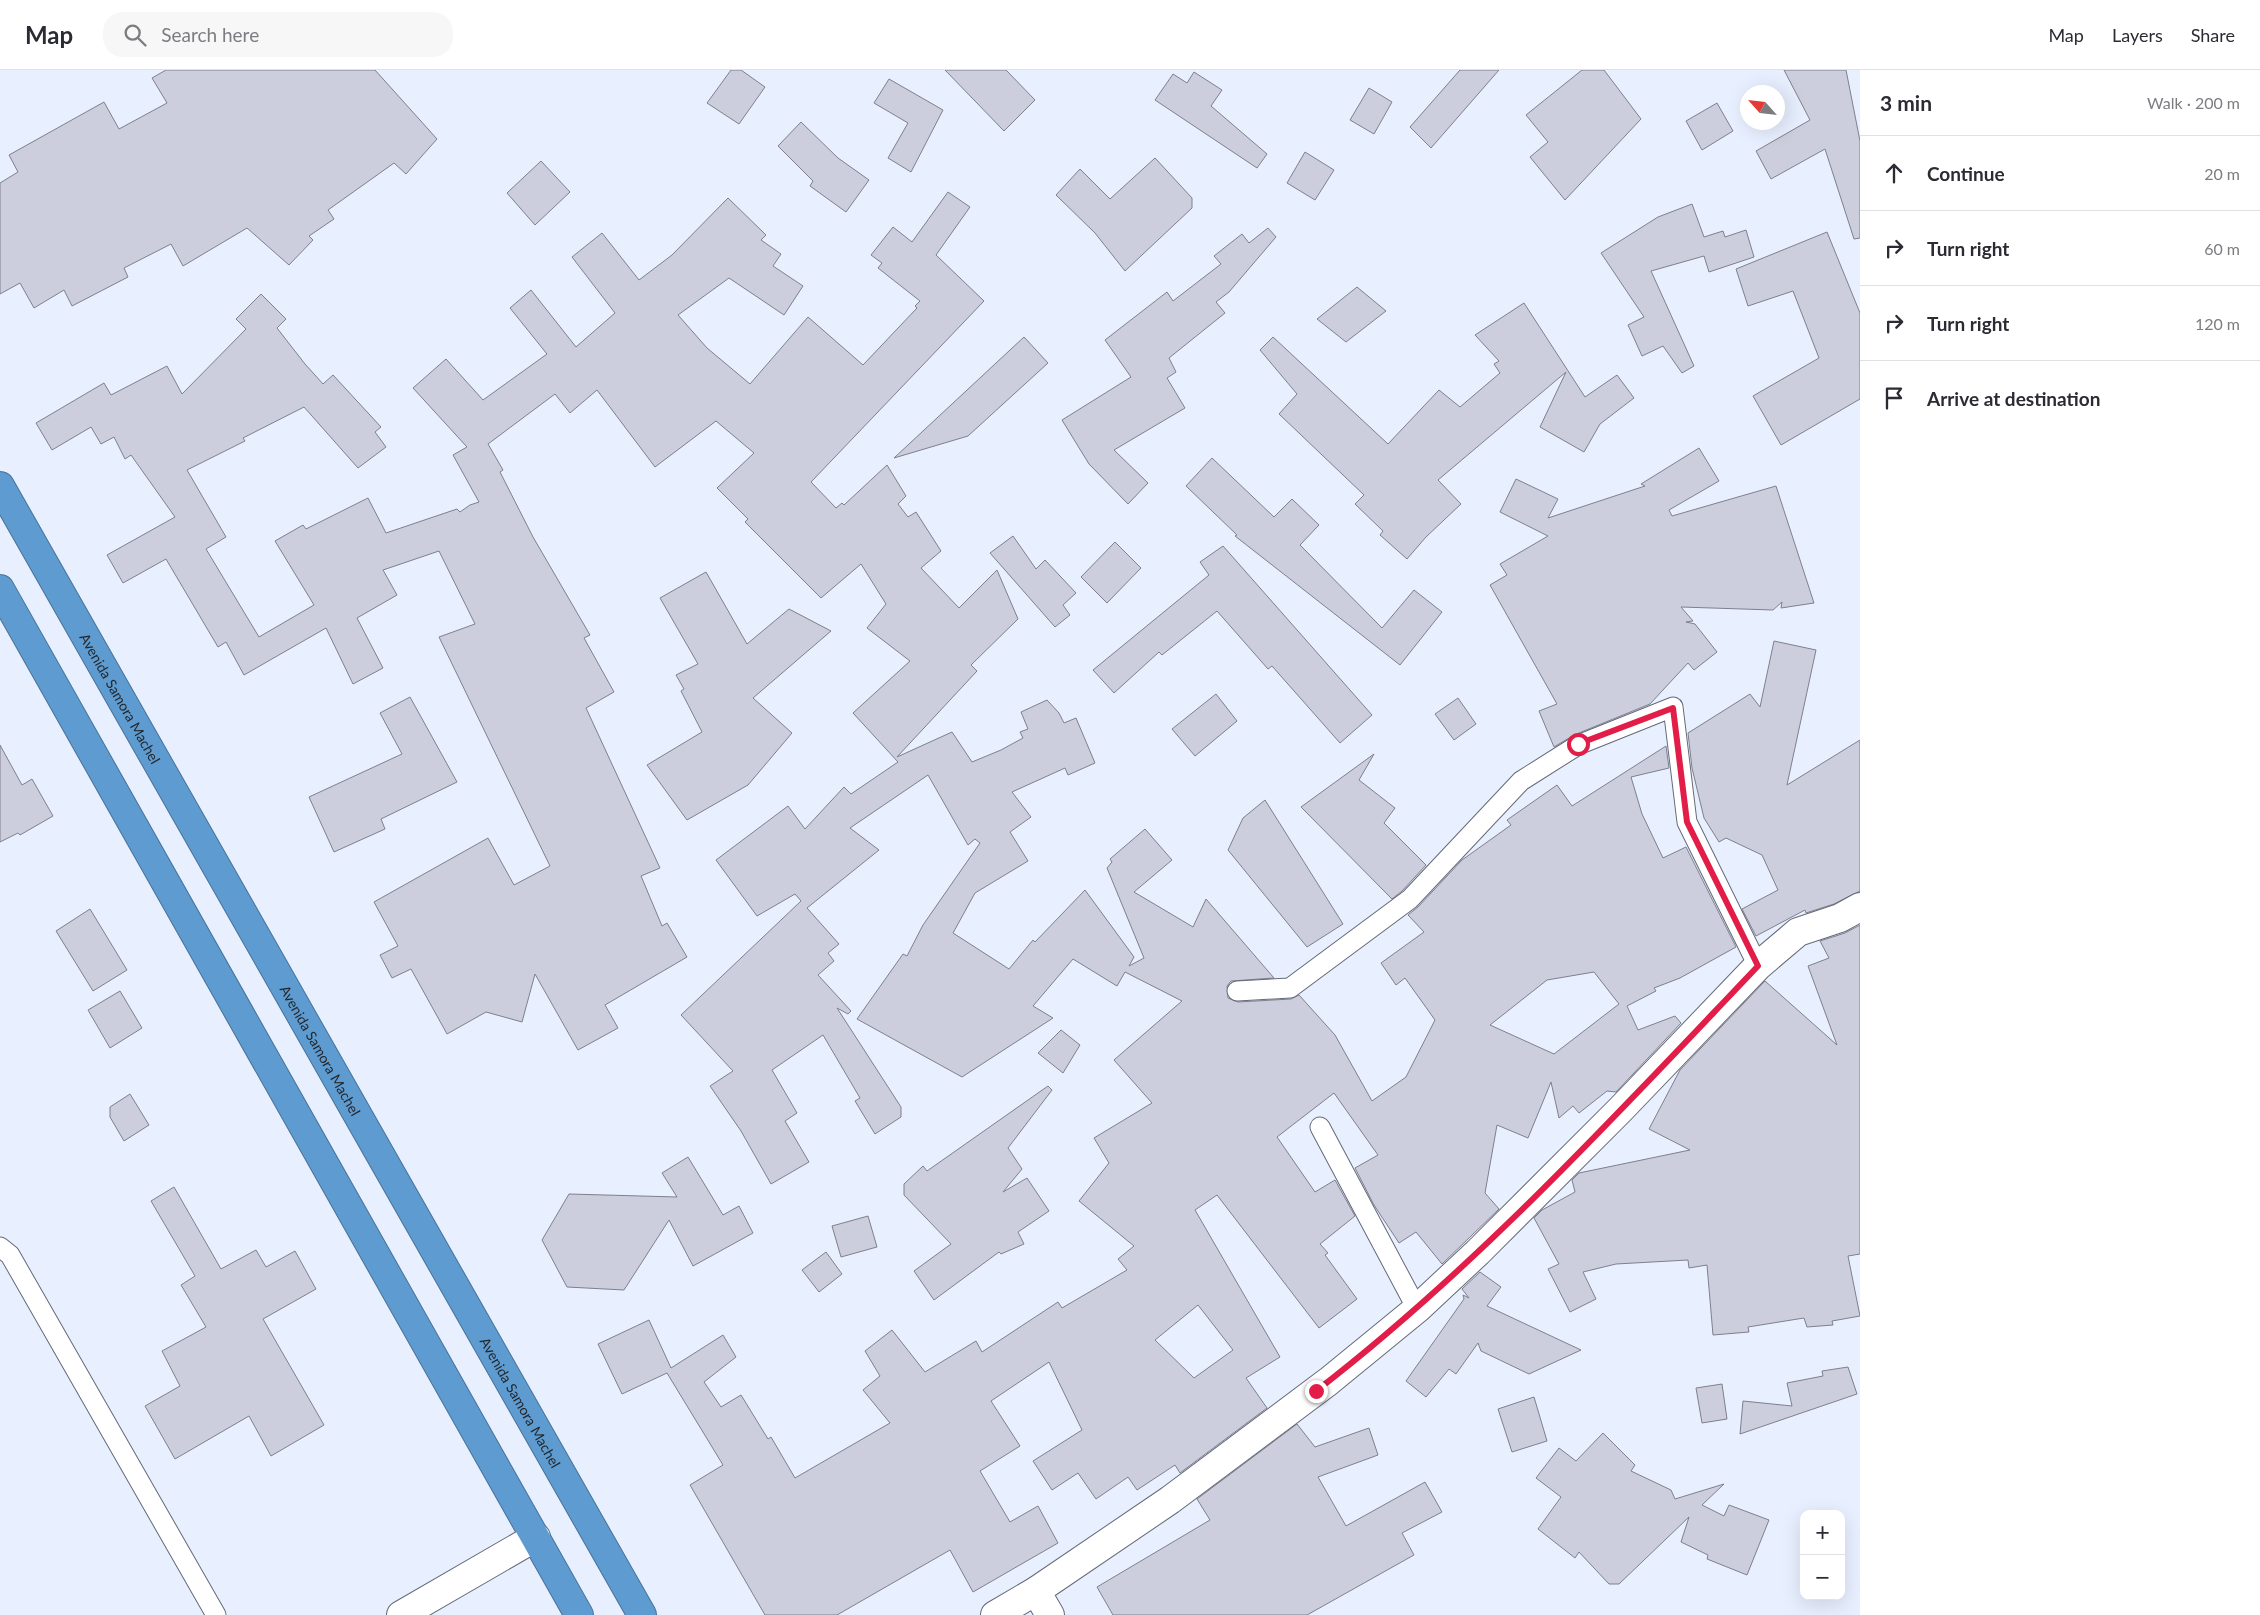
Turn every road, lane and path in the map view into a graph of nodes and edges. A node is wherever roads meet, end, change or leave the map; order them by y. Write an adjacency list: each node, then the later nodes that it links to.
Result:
1 (0, 486): 14 (highway, Avenida Samora Machel)
2 (0, 589): 9 (highway)
3 (1860, 907): 4 (street)
4 (1758, 966): 5 (lane); 8 (street)
5 (1237, 991)
6 (1320, 1127): 8 (lane)
7 (0, 1247): 11 (lane)
8 (1416, 1309): 10 (street)
9 (536, 1537): 12 (street); 13 (highway)
10 (1036, 1591): 15 (street); 16 (street)
11 (216, 1615)
12 (401, 1615)
13 (579, 1615)
14 (642, 1615)
15 (995, 1615)
16 (1050, 1615)

